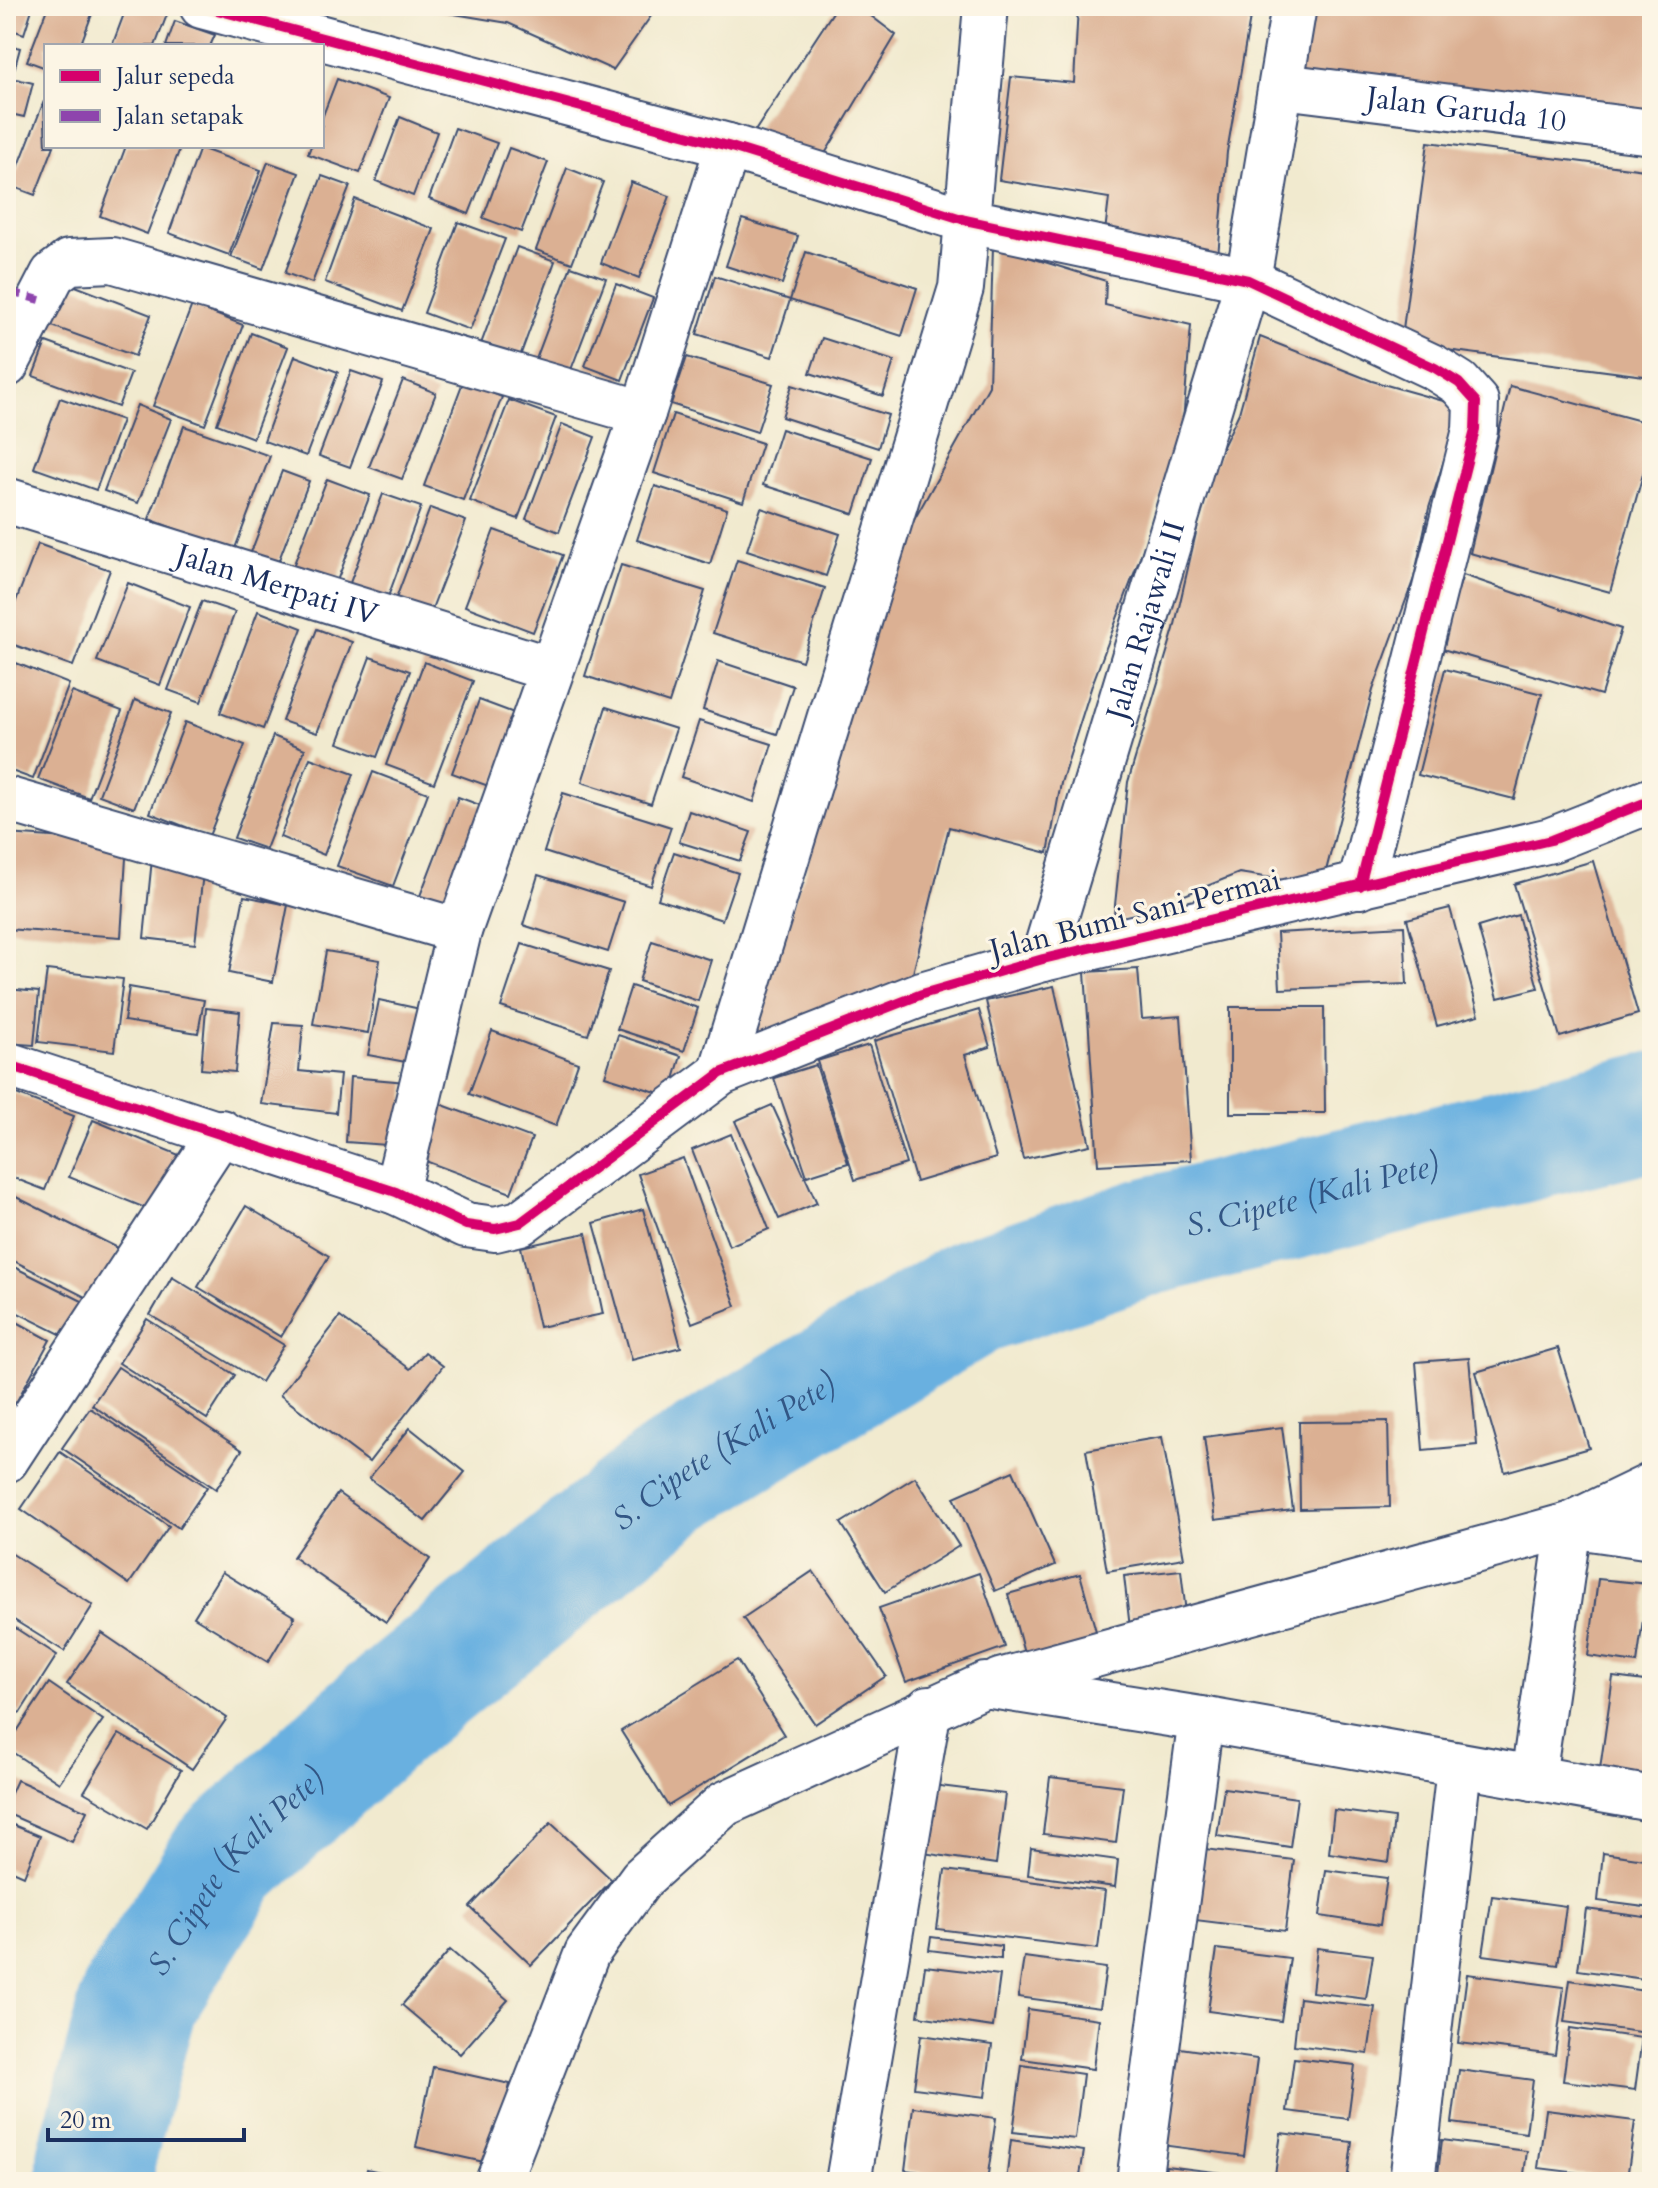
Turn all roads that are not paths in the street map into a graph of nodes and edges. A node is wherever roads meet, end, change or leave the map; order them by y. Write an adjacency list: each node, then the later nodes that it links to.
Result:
1 (202, 6): 6 (street)
2 (986, 6): 7 (street)
3 (1294, 6): 4 (street, Jalan Rajawali II)
4 (1282, 86): 5 (street, Jalan Garuda 10); 8 (street, Jalan Rajawali II)
5 (1652, 132)
6 (728, 146): 7 (street); 11 (street)
7 (965, 220): 8 (street); 20 (street)
8 (1248, 280): 16 (street); 18 (street, Jalan Rajawali II)
9 (23, 296): 10 (street); 11 (street)
10 (6, 365)
11 (643, 413): 13 (street)
12 (6, 500): 13 (street, Jalan Merpati IV)
13 (550, 669): 17 (street)
14 (6, 799): 17 (street)
15 (1652, 800): 16 (street, Jalan Bumi Sani Permai)
16 (1360, 886): 18 (street, Jalan Bumi Sani Permai)
17 (459, 931): 22 (street)
18 (1043, 959): 20 (street, Jalan Bumi Sani Permai)
19 (6, 1064): 21 (street, Jalan Bumi Sani Permai)
20 (721, 1073): 22 (street, Jalan Bumi Sani Permai)
21 (221, 1132): 22 (street, Jalan Bumi Sani Permai); 23 (street)
22 (396, 1192)
23 (6, 1460)
24 (1652, 1485): 25 (street)
25 (1569, 1525): 26 (street); 27 (street); 31 (street)
26 (1652, 1537)
27 (985, 1685): 28 (street); 29 (street)
28 (929, 1708): 33 (street); 34 (street)
29 (1201, 1719): 30 (street); 35 (street)
30 (1459, 1767): 31 (street); 36 (street)
31 (1533, 1778): 32 (street)
32 (1652, 1799)
33 (498, 2182)
34 (848, 2182)
35 (1139, 2182)
36 (1412, 2182)

